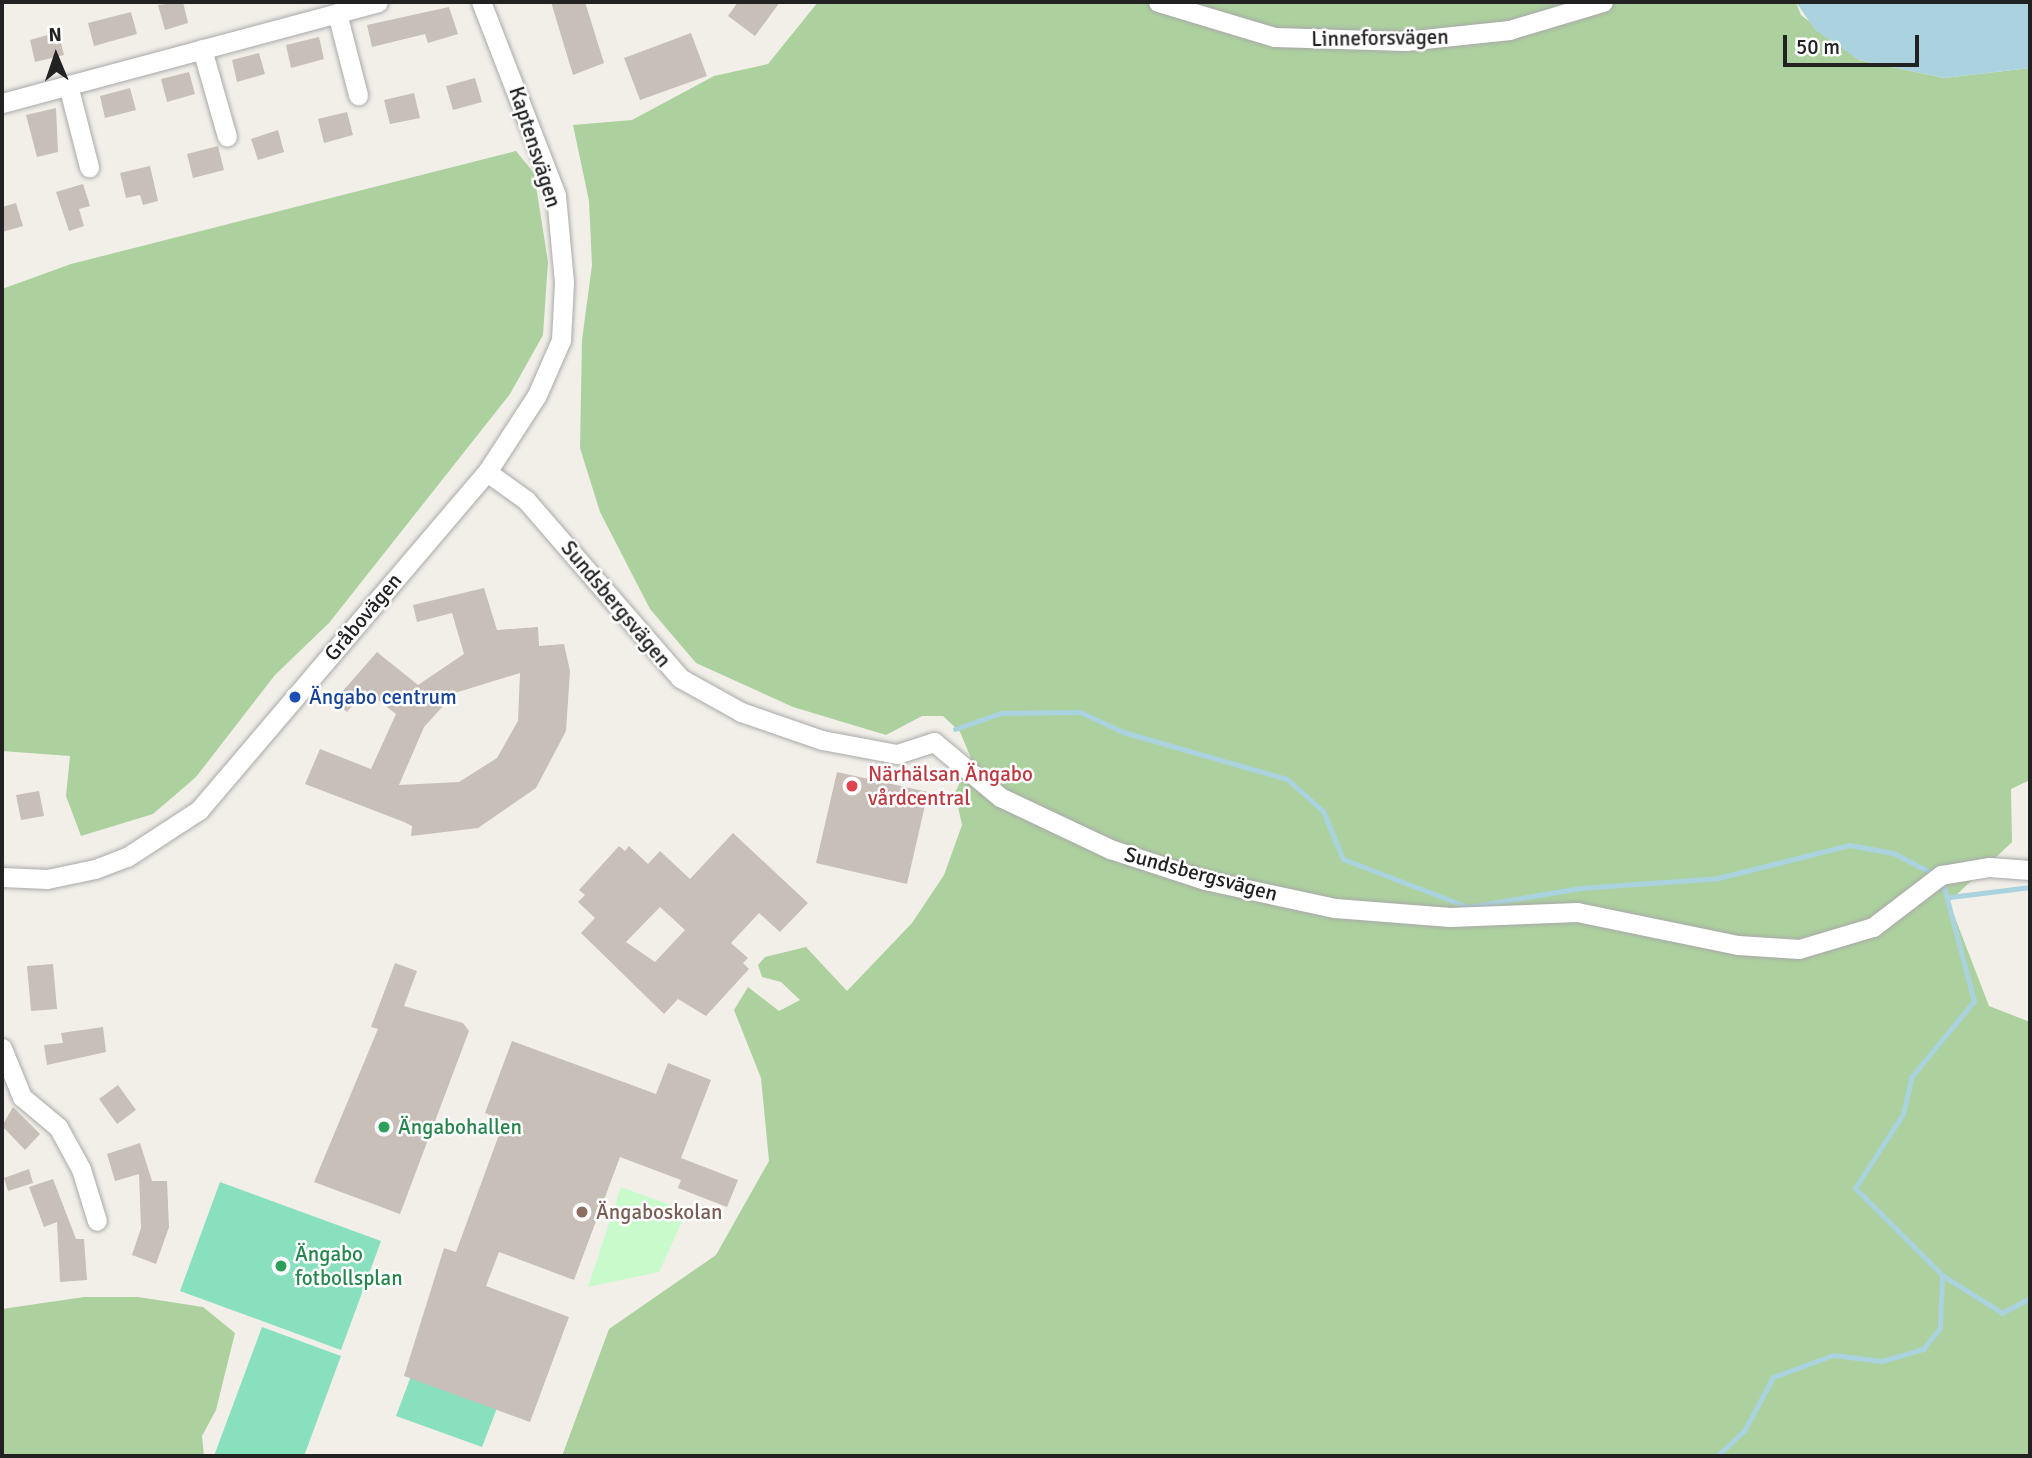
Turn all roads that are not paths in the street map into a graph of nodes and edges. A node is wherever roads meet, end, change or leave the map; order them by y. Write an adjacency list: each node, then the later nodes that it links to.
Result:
1 (378, 2): 5 (street)
2 (481, 2): 12 (street, Kaptensvägen)
3 (1158, 2): 4 (street, Linneforsvägen)
4 (1603, 2)
5 (337, 13): 6 (street); 8 (street)
6 (202, 49): 7 (street); 10 (street)
7 (68, 85): 9 (street); 11 (street)
8 (358, 95)
9 (2, 103)
10 (228, 137)
11 (89, 167)
12 (561, 340): 13 (street, Gråbovägen)
13 (486, 472): 14 (street, Sundsbergsvägen); 15 (street, Gråbovägen)
14 (2030, 870)
15 (2, 877)
16 (2, 1048): 17 (street)
17 (97, 1221)

